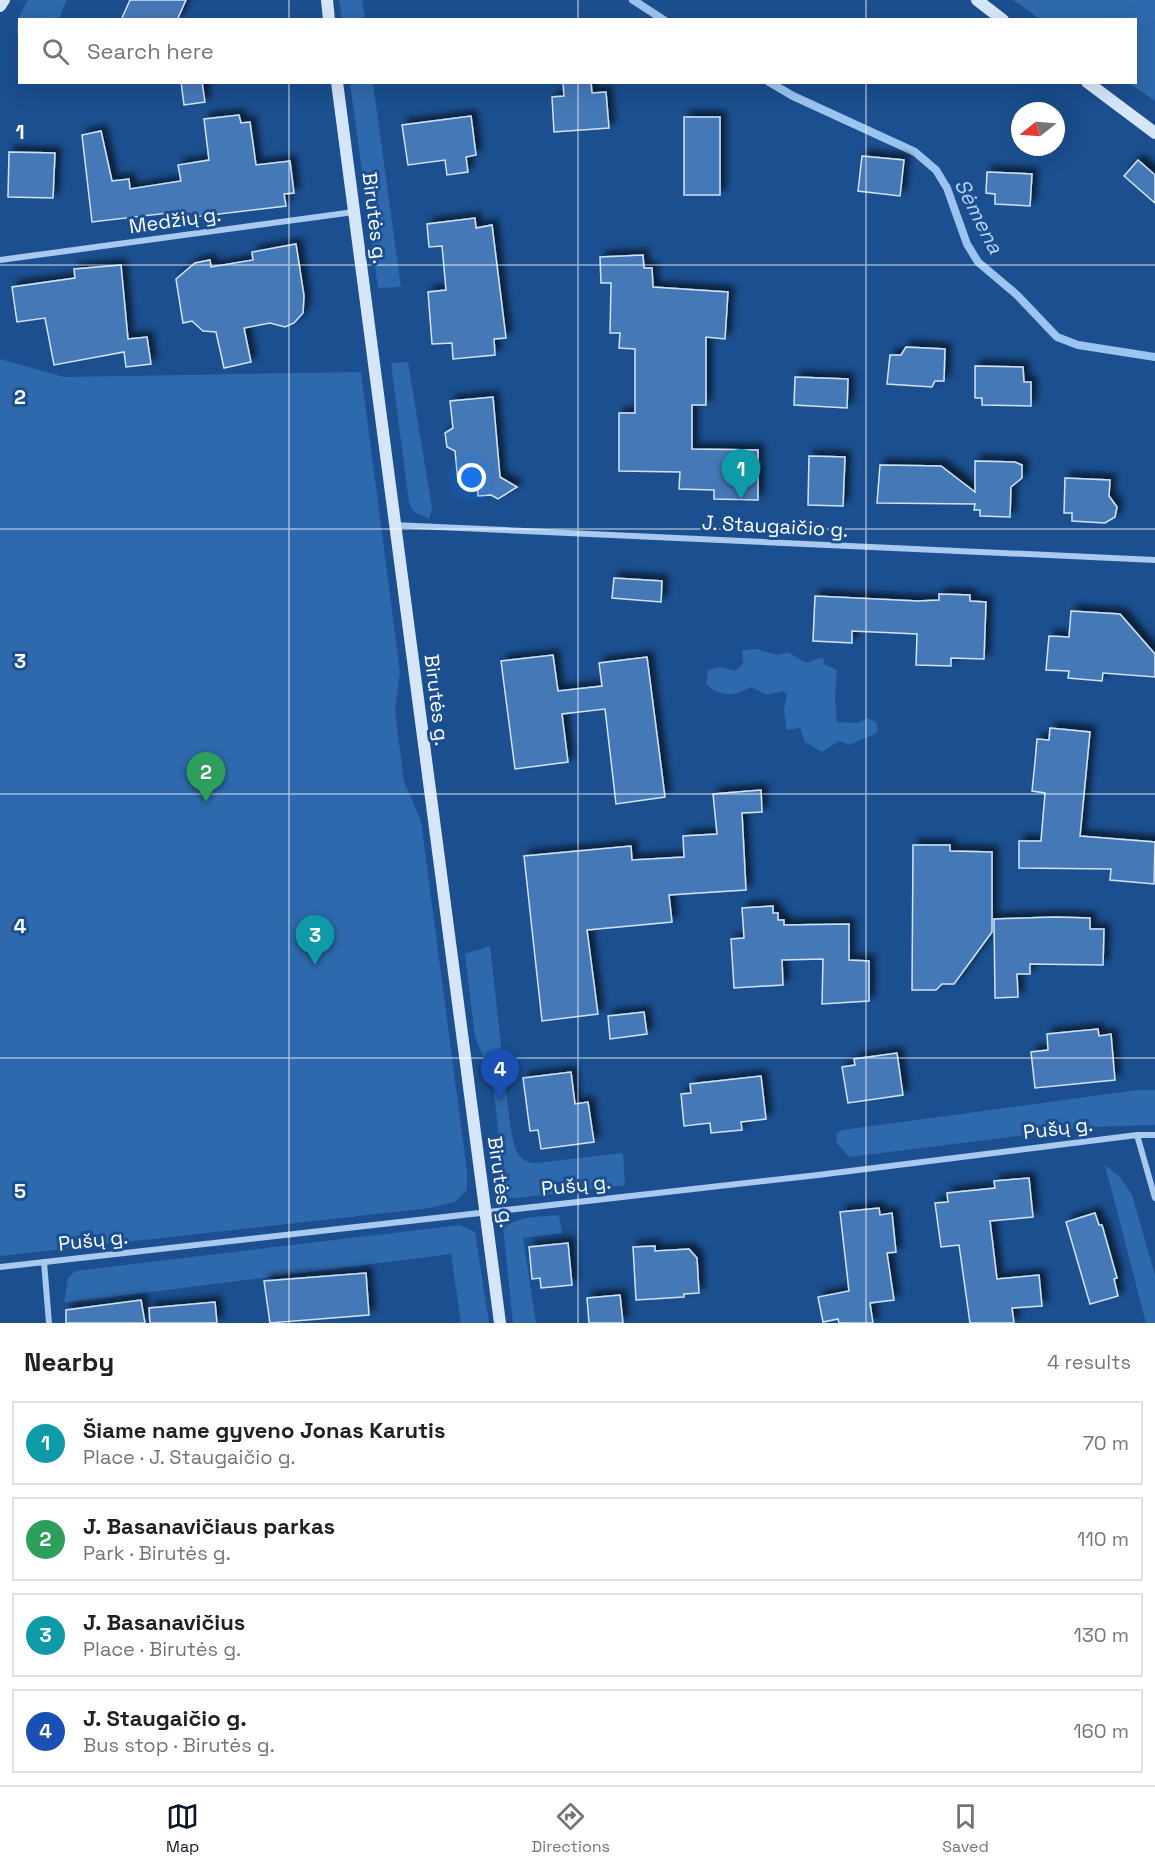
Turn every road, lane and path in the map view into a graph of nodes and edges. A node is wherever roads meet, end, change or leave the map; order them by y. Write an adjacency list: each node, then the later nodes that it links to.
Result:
1 (4, 0): 4 (street)
2 (327, 0): 5 (street)
3 (977, 0): 6 (street)
4 (0, 6)
5 (329, 18)
6 (1000, 18)
7 (337, 84): 10 (street, Birutės g.)
8 (1090, 84): 9 (street)
9 (1155, 134)
10 (354, 212): 11 (street, Medžių g.); 12 (street, Birutės g.)
11 (0, 260)
12 (394, 525): 13 (street, J. Staugaičio g.); 17 (street, Birutės g.)
13 (1155, 560)
14 (1137, 1135): 15 (street, Pušų g.); 16 (street); 17 (street, Pušų g.)
15 (1155, 1135)
16 (1155, 1198)
17 (485, 1212): 18 (street, Pušų g.); 21 (street, Birutės g.)
18 (44, 1262): 19 (street, Pušų g.); 20 (street)
19 (0, 1267)
20 (49, 1323)
21 (500, 1323)

